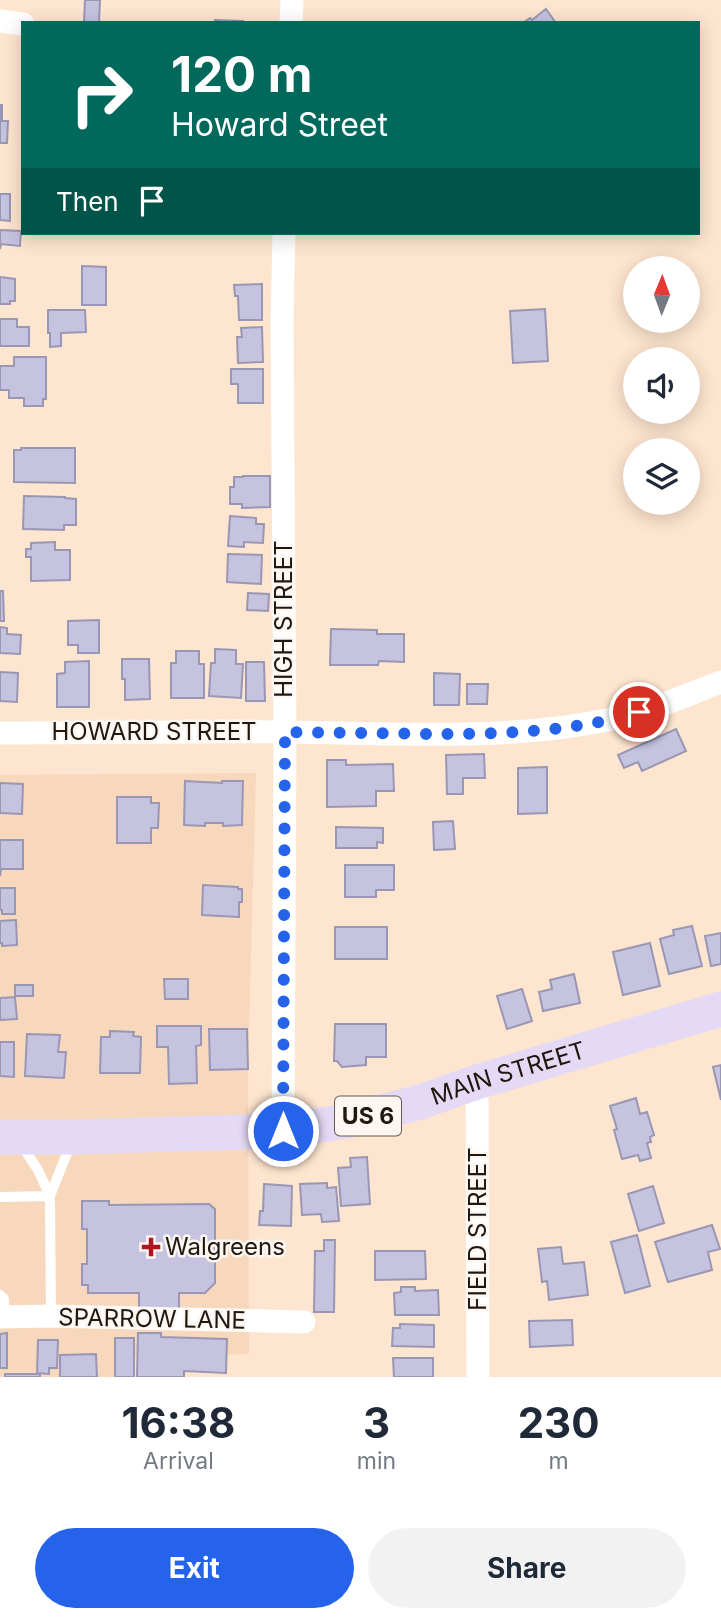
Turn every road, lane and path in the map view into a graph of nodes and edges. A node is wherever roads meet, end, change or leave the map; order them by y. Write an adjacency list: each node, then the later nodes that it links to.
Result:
1 (292, 0): 3 (street)
2 (0, 21): 4 (street)
3 (291, 21)
4 (21, 24)
5 (284, 235): 7 (street, HIGH STREET)
6 (721, 682): 7 (street, HOWARD STREET)
7 (285, 732): 8 (street, HOWARD STREET); 11 (street, HIGH STREET)
8 (0, 733)
9 (721, 1009): 10 (main road, MAIN STREET / US 6)
10 (477, 1082): 11 (main road, MAIN STREET / US 6); 19 (street, FIELD STREET)
11 (283, 1131): 13 (main road, MAIN STREET / US 6)
12 (8, 1137): 13 (main road, MAIN STREET / US 6); 14 (lane)
13 (73, 1137): 14 (lane)
14 (50, 1196): 15 (lane); 17 (lane)
15 (0, 1197)
16 (1, 1309): 17 (street, SPARROW LANE)
17 (51, 1316): 18 (street, SPARROW LANE)
18 (303, 1322)
19 (478, 1377)

